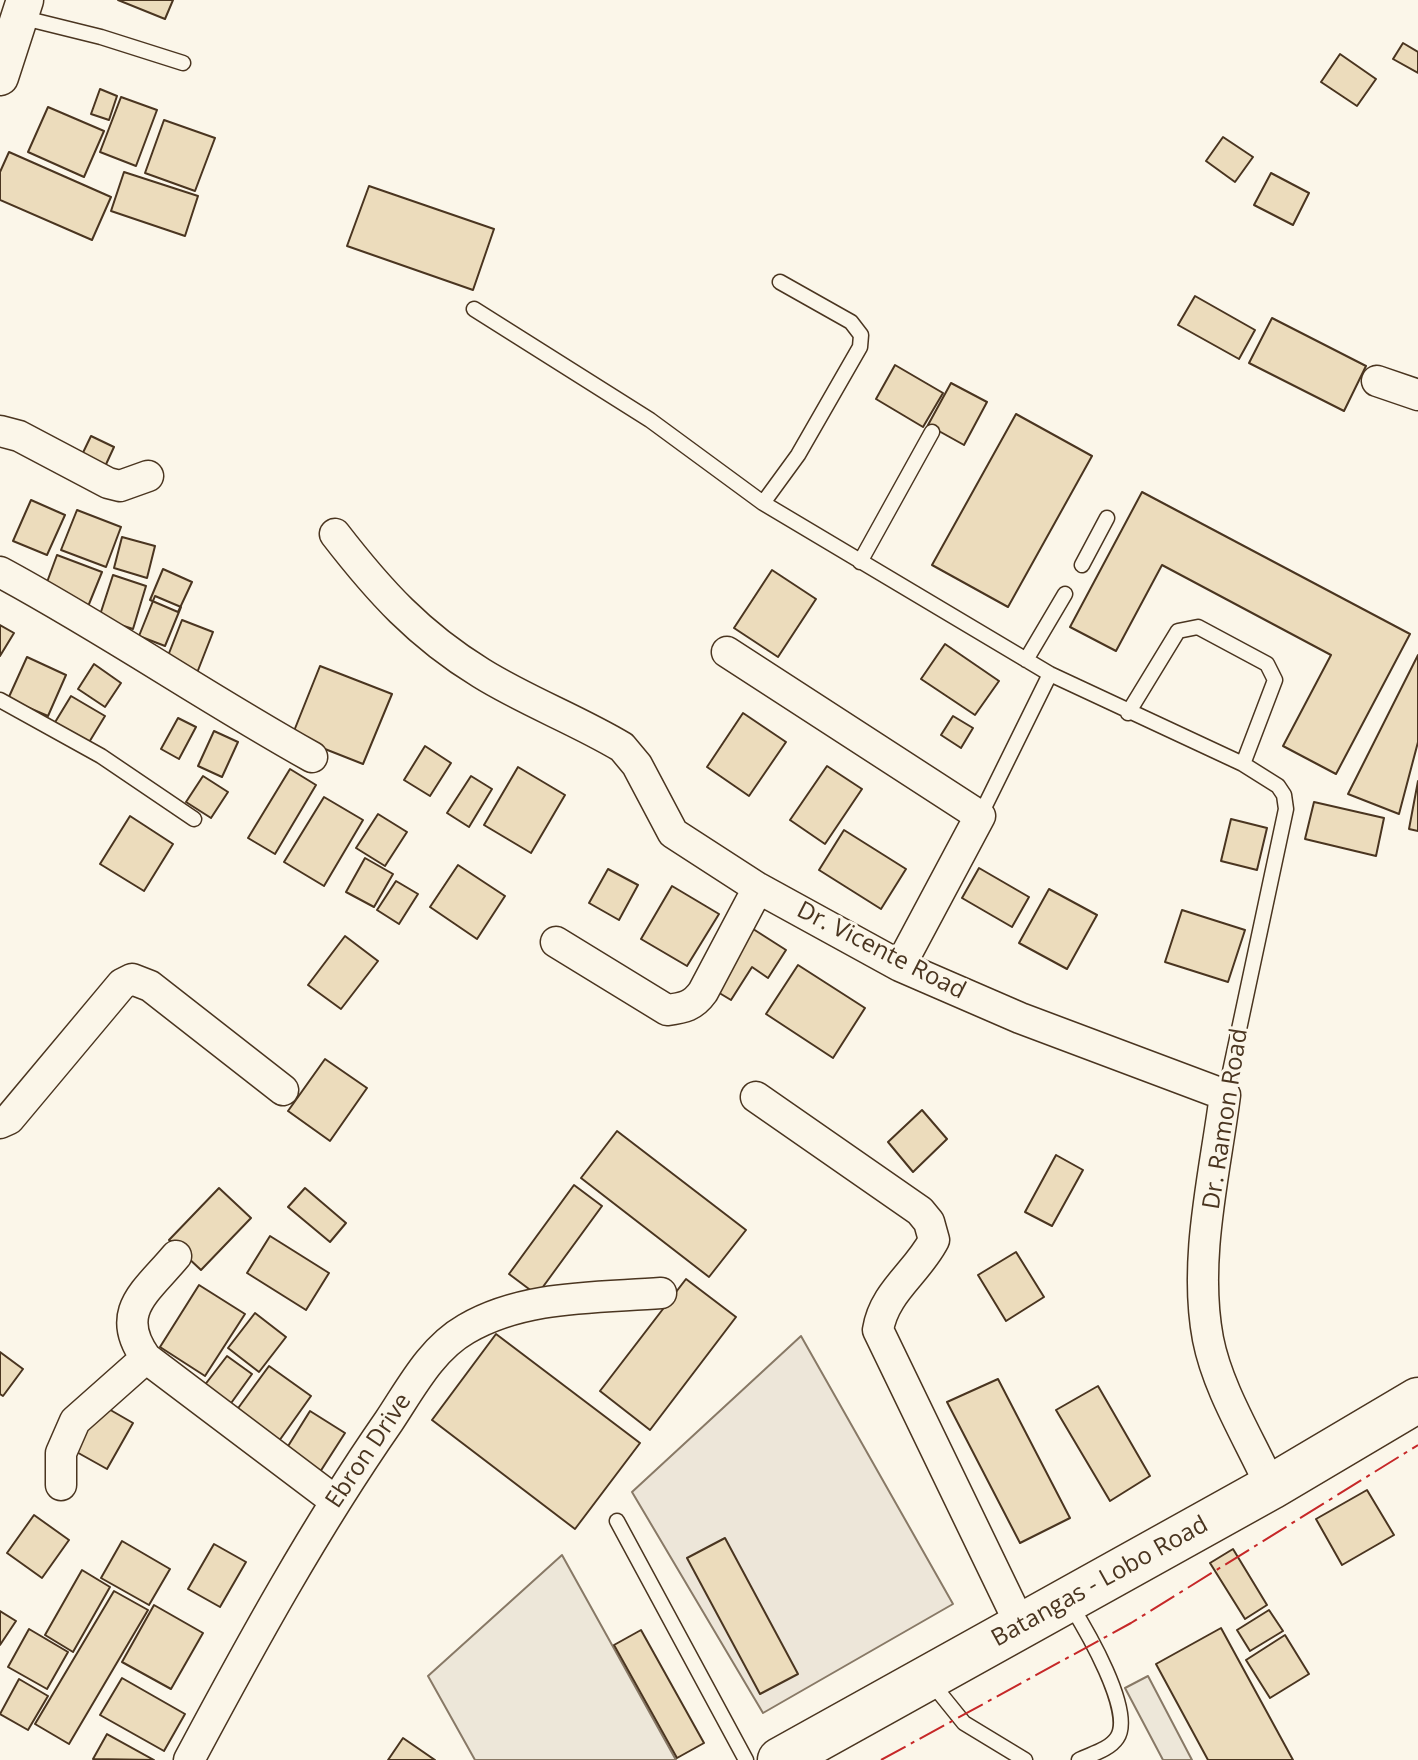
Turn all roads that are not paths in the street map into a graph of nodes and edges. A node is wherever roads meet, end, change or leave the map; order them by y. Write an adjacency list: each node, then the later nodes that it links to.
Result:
1 (22, 9): 2 (lane); 3 (street)
2 (183, 63)
3 (0, 77)
4 (780, 282): 11 (lane)
5 (474, 309): 11 (lane, Dr. Ramon Road)
6 (1377, 381): 7 (street)
7 (1418, 395)
8 (0, 431): 10 (street)
9 (932, 432): 14 (lane)
10 (148, 476)
11 (763, 503): 14 (lane, Dr. Ramon Road)
12 (1107, 518): 15 (lane)
13 (335, 534): 27 (street, Dr. Vicente Road)
14 (860, 562): 19 (lane, Dr. Ramon Road)
15 (1082, 565)
16 (0, 572): 23 (street)
17 (1065, 594): 19 (lane)
18 (727, 652): 25 (street)
19 (1026, 660): 20 (lane, Dr. Ramon Road)
20 (1050, 674): 22 (lane, Dr. Ramon Road); 25 (lane)
21 (0, 700): 26 (lane)
22 (1128, 713): 24 (lane, Dr. Ramon Road); 24 (lane)
23 (312, 757)
24 (1243, 764): 31 (lane, Dr. Ramon Road)
25 (980, 816): 29 (street)
26 (194, 819)
27 (758, 888): 28 (street); 29 (street, Dr. Vicente Road)
28 (556, 942)
29 (900, 966): 31 (street, Dr. Vicente Road)
30 (283, 1090): 33 (street)
31 (1225, 1095): 39 (street, Dr. Ramon Road)
32 (756, 1097): 43 (street)
33 (0, 1123)
34 (176, 1256): 36 (street)
35 (661, 1293): 40 (street, Ebron Drive)
36 (146, 1358): 38 (street); 40 (street)
37 (1418, 1400): 39 (main road, Batangas - Lobo Road)
38 (61, 1485)
39 (1271, 1487): 42 (main road, Batangas - Lobo Road)
40 (334, 1500): 45 (street, Ebron Drive)
41 (617, 1521): 46 (lane)
42 (1067, 1599): 43 (main road, Batangas - Lobo Road); 49 (lane)
43 (1021, 1626): 44 (main road, Batangas - Lobo Road)
44 (927, 1678): 47 (main road, Batangas - Lobo Road); 48 (lane)
45 (189, 1760)
46 (746, 1760)
47 (780, 1760)
48 (1025, 1760)
49 (1079, 1760)

